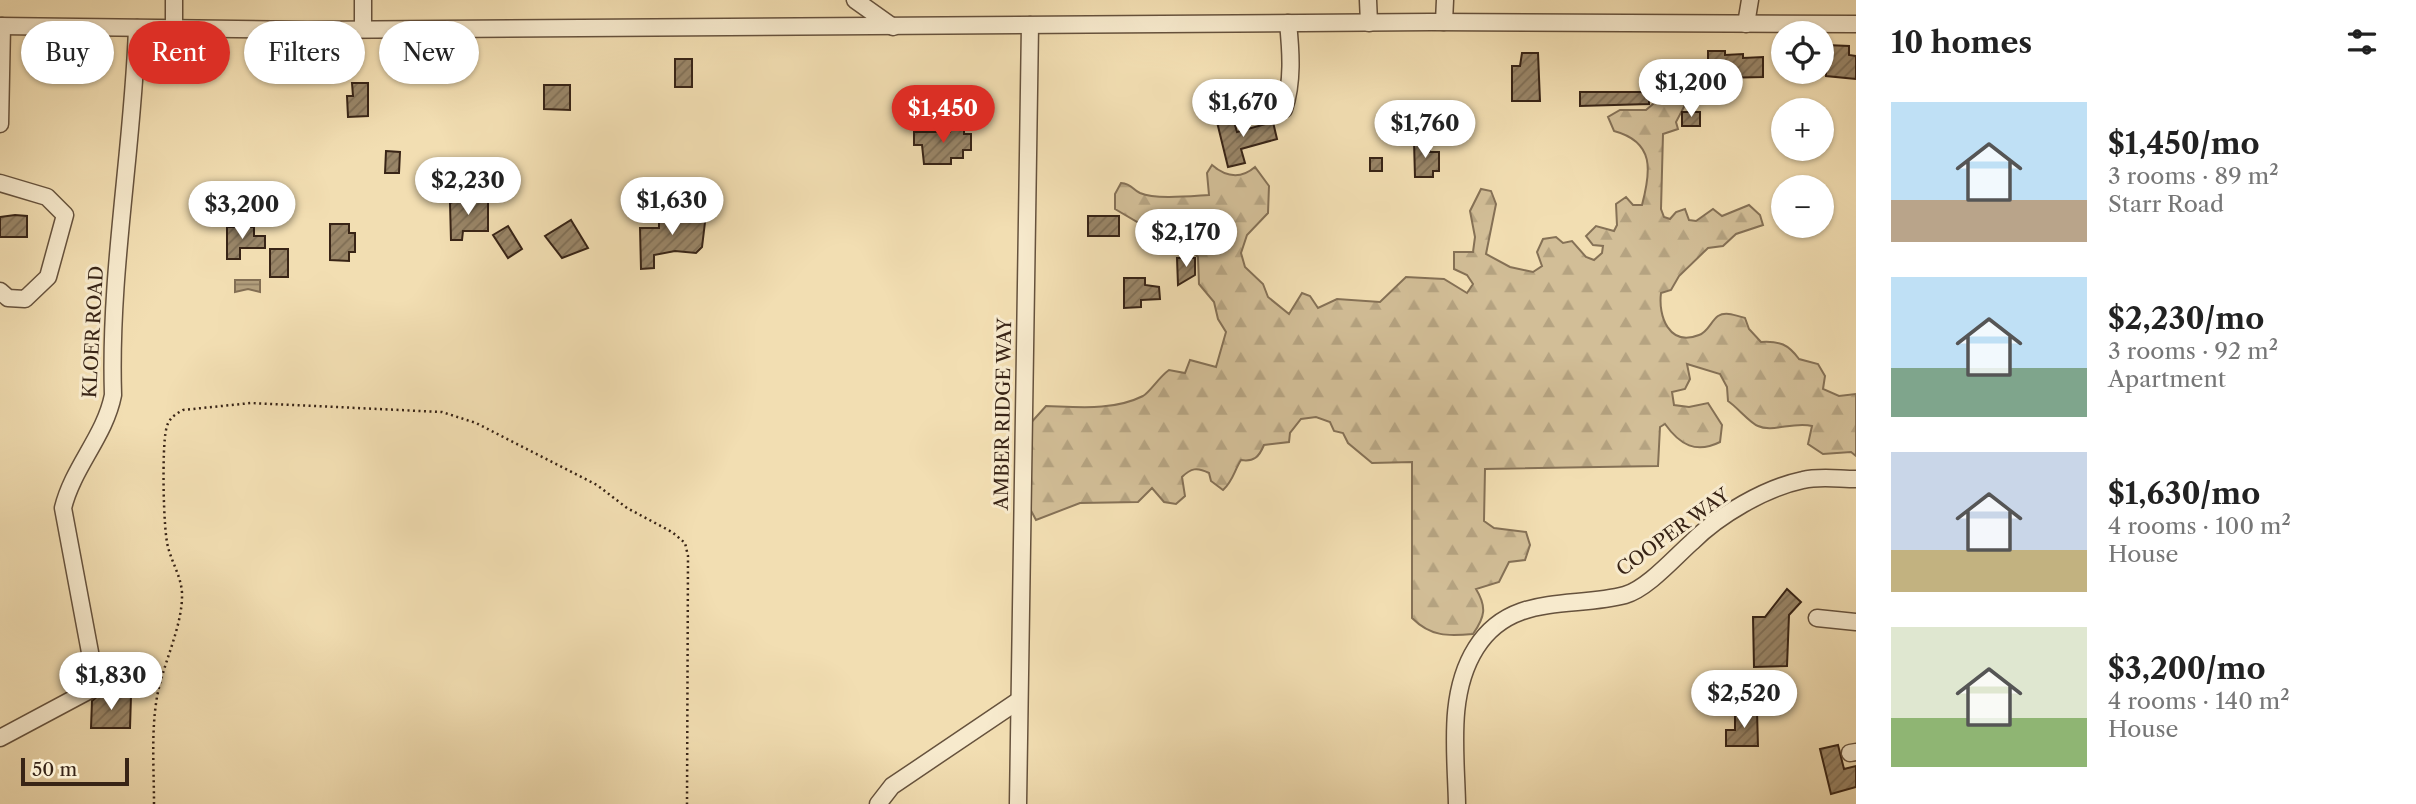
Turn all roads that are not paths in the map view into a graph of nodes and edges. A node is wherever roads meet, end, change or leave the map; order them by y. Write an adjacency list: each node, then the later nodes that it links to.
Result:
1 (174, 0): 7 (street)
2 (363, 0): 8 (street)
3 (855, 0): 16 (street)
4 (1368, 0): 11 (street)
5 (1446, 0): 9 (street)
6 (1750, 0): 12 (street)
7 (174, 21)
8 (363, 21)
9 (1444, 22): 11 (street); 12 (street)
10 (1288, 23): 11 (street); 14 (street); 20 (street)
11 (1369, 23)
12 (1746, 24): 13 (street)
13 (1856, 24)
14 (1030, 25): 16 (street); 27 (street, AMBER RIDGE WAY)
15 (1, 26): 17 (street); 21 (street)
16 (892, 27): 18 (street)
17 (128, 28)
18 (365, 29)
19 (134, 84): 28 (street, KLOER ROAD)
20 (1252, 110)
21 (0, 124)
22 (0, 183): 23 (street)
23 (0, 291)
24 (1856, 479): 31 (street, COOPER WAY)
25 (1817, 618): 26 (street)
26 (1856, 622)
27 (1018, 701): 29 (street); 30 (street, AMBER RIDGE WAY)
28 (0, 738)
29 (878, 804)
30 (1018, 804)
31 (1457, 804)

